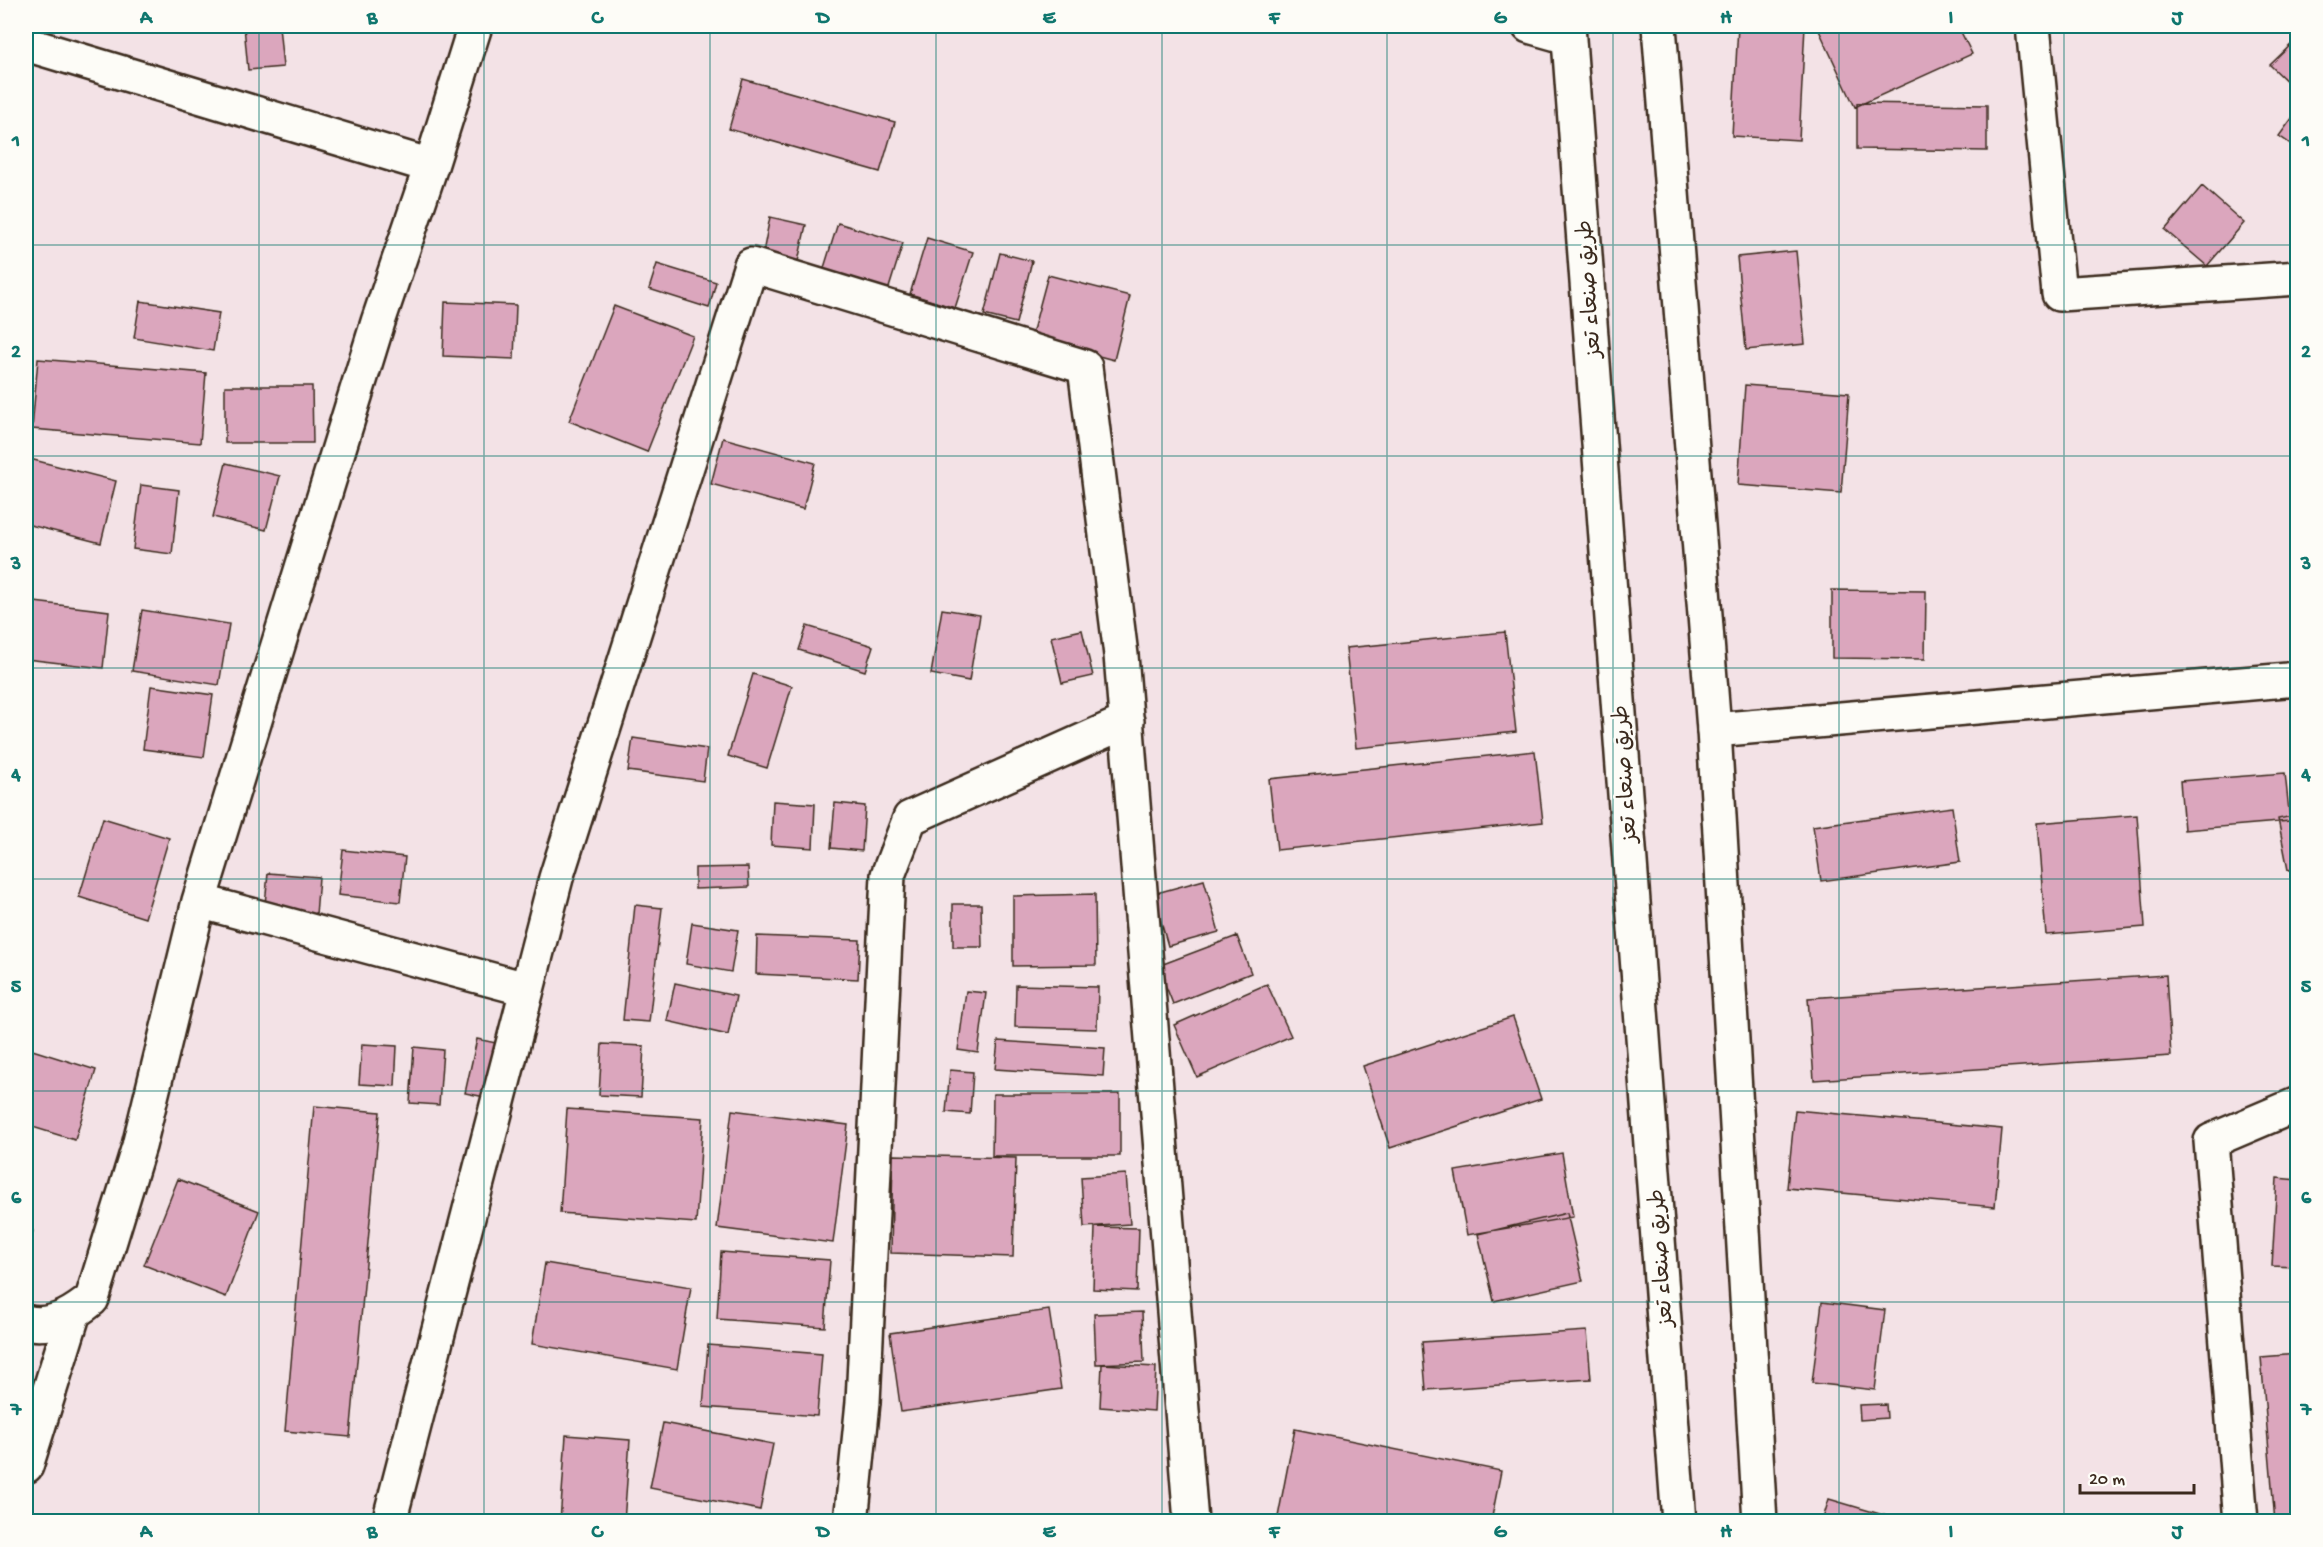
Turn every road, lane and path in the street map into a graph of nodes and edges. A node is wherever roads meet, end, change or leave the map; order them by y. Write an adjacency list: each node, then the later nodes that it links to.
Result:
1 (475, 26): 7 (main road)
2 (1529, 26): 5 (main road)
3 (1659, 26): 11 (main road)
4 (2033, 26): 8 (main road)
5 (1568, 31): 21 (main road, طريق صنعاء تعز)
6 (26, 44): 7 (main road)
7 (431, 166): 12 (main road)
8 (2298, 278)
9 (2298, 679): 11 (main road)
10 (1127, 721): 13 (main road); 19 (main road); 20 (main road)
11 (1714, 730): 22 (main road)
12 (199, 901): 13 (main road); 15 (main road)
13 (526, 989): 18 (main road)
14 (2298, 1104): 23 (main road)
15 (72, 1315): 16 (main road); 17 (main road)
16 (26, 1322)
17 (26, 1466)
18 (389, 1521)
19 (851, 1521)
20 (1191, 1521)
21 (1679, 1521)
22 (1760, 1521)
23 (2241, 1521)

